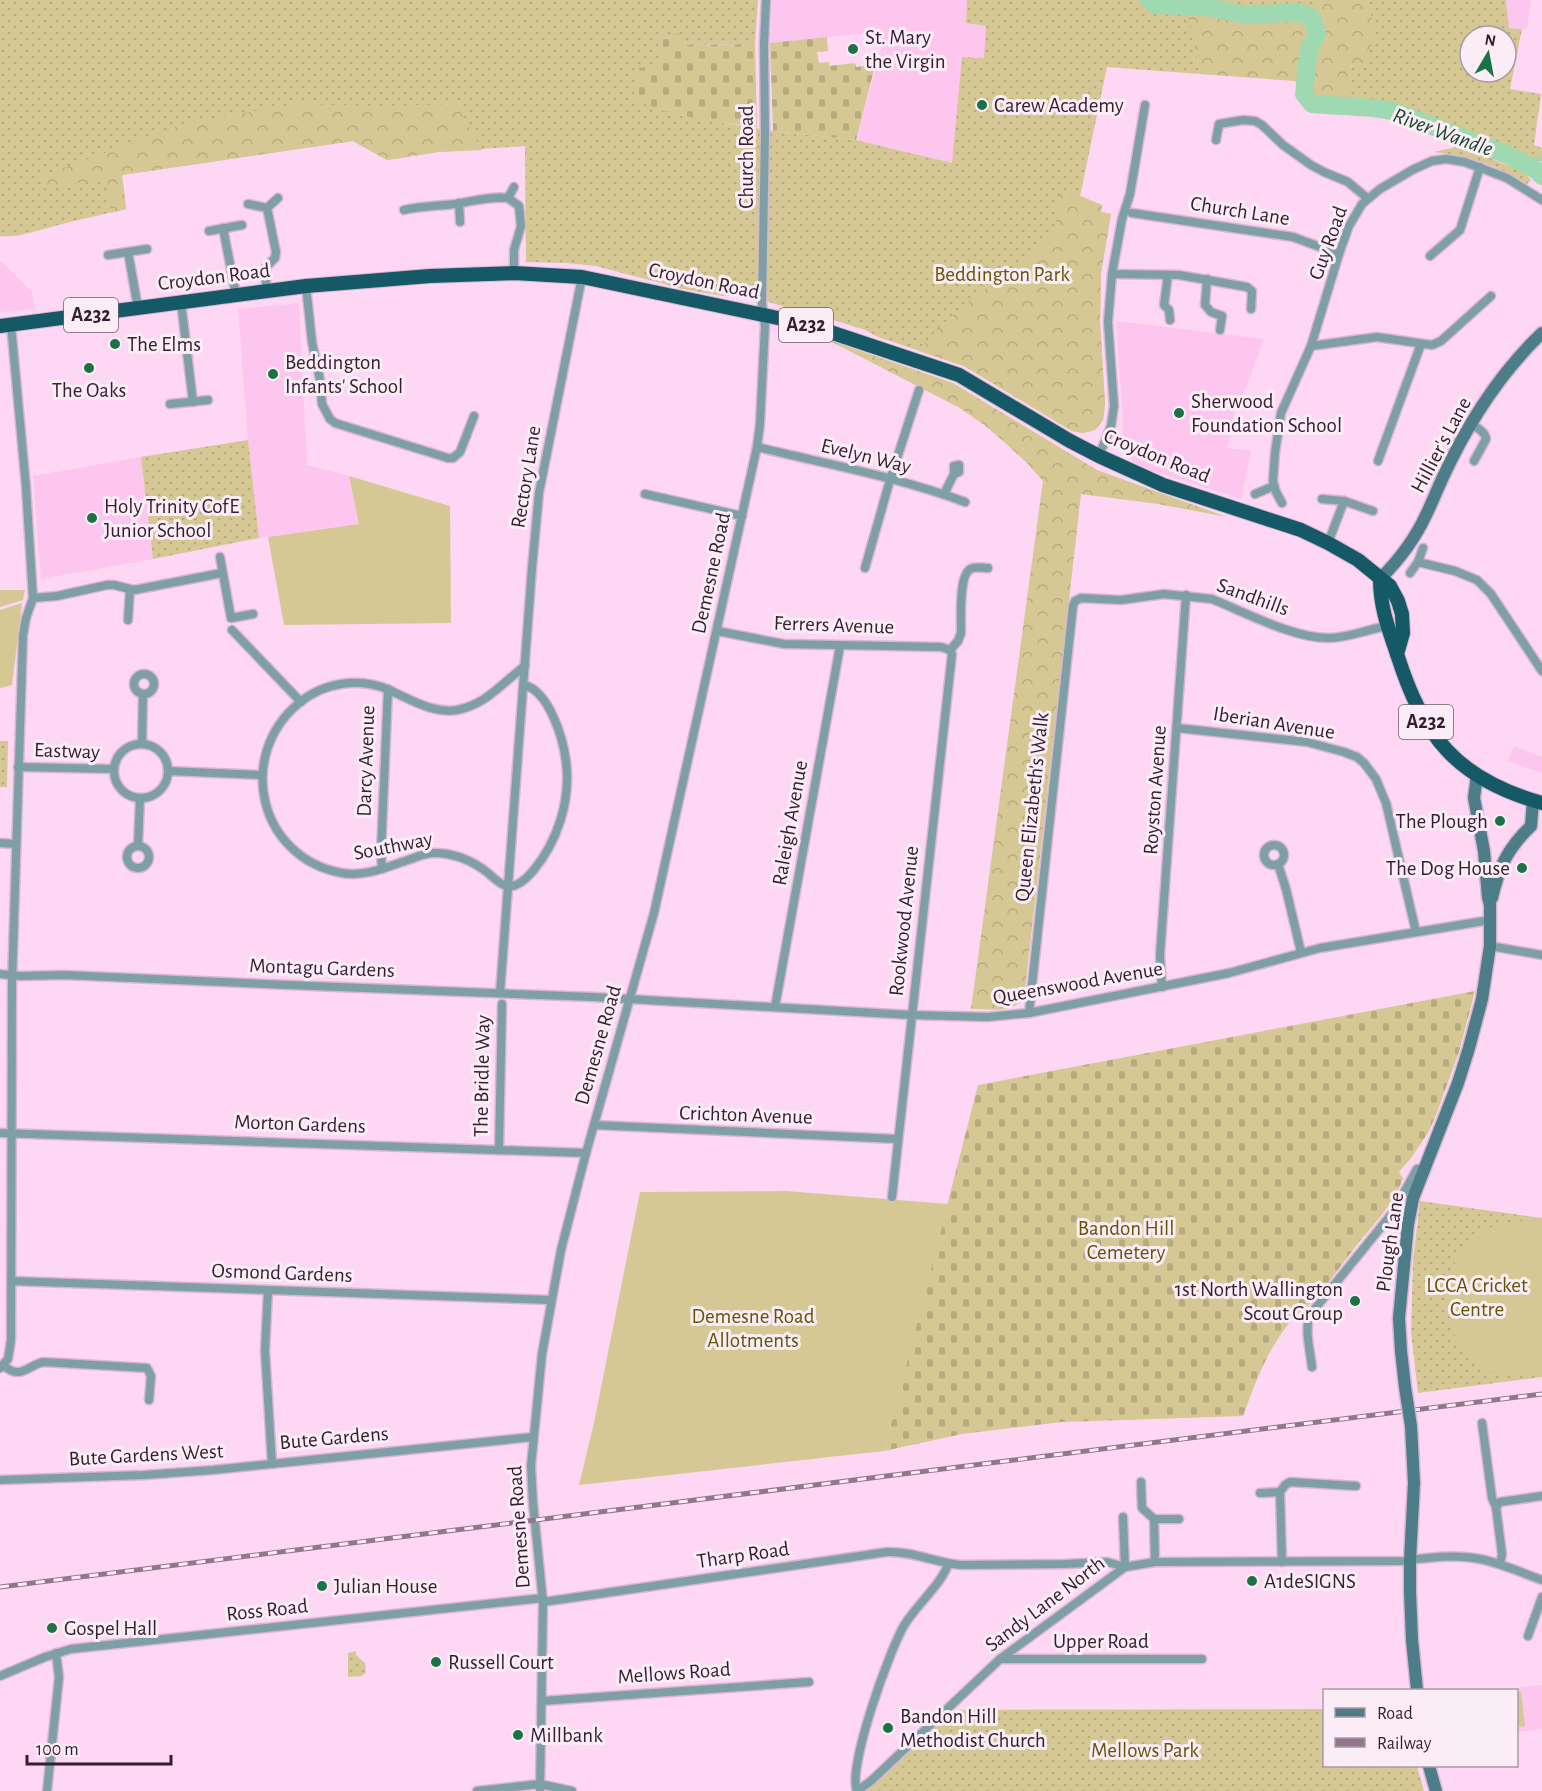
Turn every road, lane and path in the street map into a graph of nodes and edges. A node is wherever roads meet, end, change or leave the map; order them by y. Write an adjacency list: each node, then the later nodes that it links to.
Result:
1 (766, 0): 36 (street, Church Road)
2 (1145, 105): 14 (street)
3 (1216, 140): 8 (street)
4 (1480, 167): 8 (street, Guy Road); 9 (street, Guy Road); 23 (street)
5 (514, 187): 7 (street)
6 (278, 198): 12 (street)
7 (508, 198): 10 (street); 24 (street)
8 (1367, 198): 21 (street, Guy Road)
9 (1542, 200)
10 (459, 203): 13 (street); 15 (street)
11 (248, 204): 12 (street)
12 (267, 208): 30 (street)
13 (404, 210)
14 (1128, 210): 21 (street, Church Lane); 25 (street)
15 (460, 222)
16 (242, 225): 17 (street)
17 (223, 228): 18 (street); 31 (street)
18 (209, 231)
19 (147, 249): 20 (street)
20 (128, 252): 22 (street); 34 (street)
21 (1339, 254): 42 (street, Guy Road)
22 (108, 255)
23 (1430, 256)
24 (513, 273): 27 (highway, Croydon Road / A232); 29 (highway, Croydon Road / A232)
25 (1112, 274): 26 (street); 50 (street)
26 (1167, 275): 28 (street); 37 (street)
27 (582, 277): 36 (highway, Croydon Road / A232); 86 (street, Rectory Lane)
28 (1207, 279): 35 (street); 39 (street)
29 (306, 286): 30 (highway, Croydon Road / A232); 47 (street)
30 (266, 291): 31 (highway, Croydon Road / A232)
31 (236, 295): 33 (highway, Croydon Road / A232)
32 (1491, 296): 41 (street)
33 (182, 302): 34 (highway, Croydon Road / A232); 45 (street)
34 (138, 308): 38 (highway, Croydon Road / A232)
35 (1251, 309)
36 (762, 315): 49 (street, Demesne Road); 50 (highway, Croydon Road / A232)
37 (1170, 320)
38 (6, 326): 76 (street)
39 (1220, 330)
40 (1542, 333): 48 (main road, Hillier's Lane)
41 (1421, 344): 42 (street); 51 (street)
42 (1311, 346): 55 (street, Guy Road)
43 (919, 390): 54 (street)
44 (208, 400): 45 (street)
45 (194, 402): 46 (street)
46 (170, 404)
47 (474, 416)
48 (1472, 424): 52 (street); 73 (main road, Hillier's Lane)
49 (757, 447): 54 (street, Evelyn Way); 64 (street, Demesne Road)
50 (1099, 456): 65 (highway, Croydon Road / A232)
51 (1378, 461)
52 (1474, 461)
53 (954, 474): 57 (street)
54 (890, 480): 57 (street, Evelyn Way); 69 (street)
55 (1274, 486): 58 (street); 62 (street, Guy Road)
56 (645, 494): 64 (street)
57 (944, 494): 61 (street, Evelyn Way)
58 (1255, 494)
59 (1322, 499): 60 (street)
60 (1344, 501): 63 (street); 65 (street)
61 (965, 502)
62 (1282, 503)
63 (1372, 511)
64 (742, 516): 82 (street, Demesne Road)
65 (1328, 543): 73 (highway, Croydon Road / A232)
66 (1423, 548): 68 (street)
67 (220, 557): 71 (street)
68 (1418, 562): 72 (street); 87 (street)
69 (866, 568)
70 (988, 568): 84 (street)
71 (222, 573): 74 (street); 78 (street)
72 (1410, 573)
73 (1380, 579): 80 (highway, Croydon Road / A232); 85 (highway, Croydon Road / A232)
74 (130, 590): 76 (street); 79 (street)
75 (1186, 595): 77 (street, Sandhills); 80 (street, Sandhills); 92 (street, Royston Avenue)
76 (33, 598): 94 (street)
77 (1073, 606): 123 (street, Queen Elizabeth's Walk)
78 (253, 614)
79 (128, 620)
80 (1388, 626): 85 (highway, Croydon Road / A232)
81 (232, 630): 91 (street)
82 (717, 631): 83 (street, Ferrers Avenue); 120 (street, Demesne Road)
83 (840, 646): 84 (street, Ferrers Avenue); 122 (street, Raleigh Avenue)
84 (950, 650): 124 (street, Rookwood Avenue)
85 (1397, 654): 98 (highway, Croydon Road / A232)
86 (525, 666): 88 (street, Rectory Lane); 89 (street)
87 (1542, 671)
88 (524, 685): 109 (street, Rectory Lane); 109 (street)
89 (388, 689): 91 (street); 108 (street, Darcy Avenue)
90 (143, 694): 93 (street)
91 (301, 702): 97 (street)
92 (1177, 728): 112 (street, Iberian Avenue); 118 (street, Royston Avenue)
93 (142, 744): 95 (street, Eastway); 96 (street)
94 (18, 767): 95 (street, Eastway); 103 (street)
95 (114, 770): 99 (street, Eastway)
96 (168, 771): 97 (street); 99 (street)
97 (262, 775): 108 (street, Southway)
98 (1477, 775): 100 (highway, Croydon Road / A232); 106 (main road, Plough Lane)
99 (140, 798): 104 (street)
100 (1538, 802): 101 (main road)
101 (1537, 824): 105 (main road)
102 (0, 843): 103 (street)
103 (16, 843): 117 (street)
104 (138, 846)
105 (1503, 860): 106 (main road); 110 (main road)
106 (1485, 861): 110 (main road, Plough Lane)
107 (1278, 864): 114 (street)
108 (382, 869): 109 (street, Southway)
109 (508, 886): 119 (street, Rectory Lane)
110 (1490, 905): 111 (main road, Plough Lane)
111 (1490, 920): 112 (street, Queenswood Avenue); 113 (main road, Plough Lane)
112 (1416, 932): 114 (street, Queenswood Avenue)
113 (1490, 946): 115 (street); 131 (main road, Plough Lane)
114 (1301, 952): 118 (street, Queenswood Avenue)
115 (1542, 955)
116 (0, 974): 117 (street, Montagu Gardens)
117 (13, 976): 119 (street, Montagu Gardens); 127 (street)
118 (1162, 987): 123 (street, Queenswood Avenue)
119 (500, 993): 120 (street, Montagu Gardens)
120 (630, 999): 122 (street, Queenswood Avenue); 125 (street, Demesne Road)
121 (502, 1004): 129 (street, The Bridle Way)
122 (775, 1007): 124 (street, Queenswood Avenue)
123 (1029, 1013): 124 (street, Queenswood Avenue)
124 (911, 1015): 128 (street, Rookwood Avenue)
125 (594, 1125): 128 (street, Crichton Avenue); 130 (street, Demesne Road)
126 (0, 1132): 127 (street, Morton Gardens)
127 (12, 1132): 129 (street, Morton Gardens); 134 (street)
128 (897, 1139): 132 (street, Rookwood Avenue)
129 (499, 1150): 130 (street, Morton Gardens)
130 (586, 1153): 137 (street, Demesne Road)
131 (1424, 1168): 139 (street); 154 (main road, Plough Lane, bridge)
132 (892, 1197)
133 (0, 1263): 134 (street)
134 (11, 1263): 135 (street)
135 (12, 1281): 136 (street, Osmond Gardens); 138 (street)
136 (268, 1290): 137 (street, Osmond Gardens); 143 (street, Bute Gardens)
137 (551, 1300): 142 (street, Demesne Road)
138 (2, 1367): 140 (street)
139 (1312, 1367)
140 (149, 1400)
141 (1482, 1423): 150 (street)
142 (533, 1437): 143 (street, Bute Gardens); 162 (street, Demesne Road)
143 (272, 1464): 144 (street, Bute Gardens West)
144 (0, 1480)
145 (1142, 1482): 152 (street)
146 (1356, 1486): 148 (street)
147 (1260, 1492): 148 (street)
148 (1280, 1492): 156 (street)
149 (1542, 1496): 150 (street)
150 (1496, 1507): 158 (street)
151 (1123, 1517): 159 (street)
152 (1154, 1519): 153 (street); 155 (street)
153 (1179, 1519)
154 (1410, 1560): 156 (street, Sandy Lane North); 158 (street, Sandy Lane North); 169 (main road, Plough Lane)
155 (1155, 1562): 156 (street, Sandy Lane North); 159 (street, Sandy Lane North)
156 (1282, 1562)
157 (948, 1564): 159 (street, Tharp Road); 162 (street, Tharp Road); 176 (street)
158 (1500, 1564): 160 (street, Sandy Lane North)
159 (1125, 1567): 165 (street, Sandy Lane North)
160 (1542, 1580)
161 (1542, 1597): 163 (street)
162 (543, 1600): 164 (street, Ross Road); 170 (street, Demesne Road)
163 (1528, 1636)
164 (56, 1653): 167 (street, Ross Road); 173 (street)
165 (1000, 1659): 166 (street, Upper Road); 176 (street, Sandy Lane North)
166 (1202, 1659)
167 (0, 1676)
168 (808, 1682): 170 (street, Mellows Road)
169 (1417, 1689)
170 (542, 1701): 172 (street, Demesne Road)
171 (1429, 1767): 177 (main road)
172 (540, 1788): 174 (street); 175 (street)
173 (47, 1791)
174 (477, 1791)
175 (572, 1791)
176 (857, 1791)
177 (1436, 1791)

